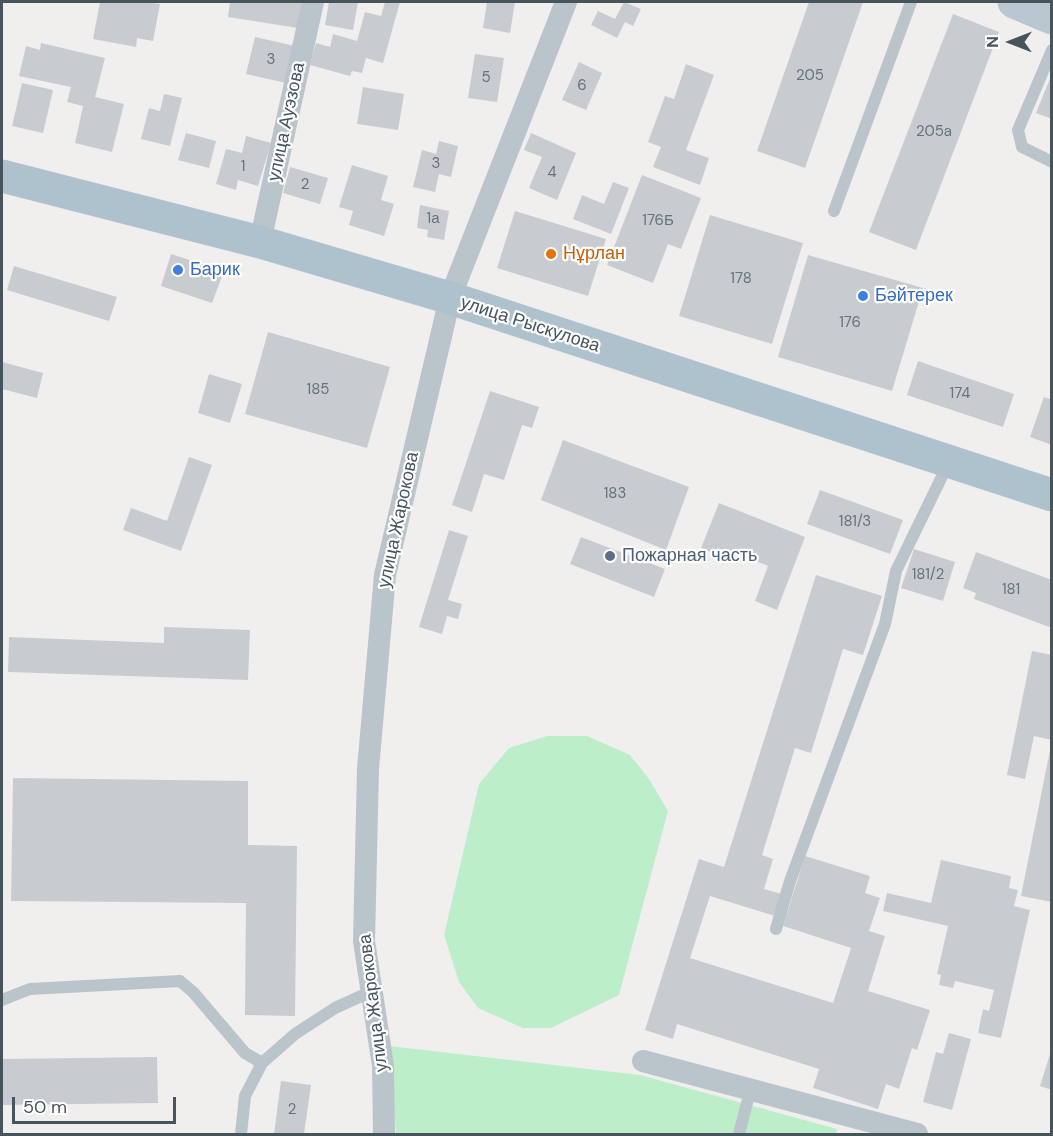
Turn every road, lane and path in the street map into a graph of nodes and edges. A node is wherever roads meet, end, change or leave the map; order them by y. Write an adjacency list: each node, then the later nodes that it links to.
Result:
1 (313, 2): 10 (street, улица Ауэзова)
2 (566, 2): 11 (street, улица Жарокова)
3 (911, 2): 9 (lane)
4 (1014, 2): 5 (street)
5 (1052, 18)
6 (1052, 50): 7 (lane)
7 (1052, 162)
8 (2, 176): 10 (main road, улица Рыскулова)
9 (834, 211)
10 (260, 242): 11 (main road, улица Рыскулова)
11 (450, 298): 12 (main road, улица Рыскулова); 15 (street, улица Жарокова)
12 (949, 461): 13 (main road, улица Рыскулова); 14 (lane)
13 (1052, 495)
14 (776, 929)
15 (372, 991): 18 (lane); 21 (street, улица Жарокова)
16 (2, 1000): 18 (lane)
17 (643, 1061): 19 (street)
18 (262, 1063): 20 (lane)
19 (750, 1091): 22 (lane); 23 (street)
20 (241, 1134)
21 (384, 1134)
22 (739, 1134)
23 (917, 1134)

